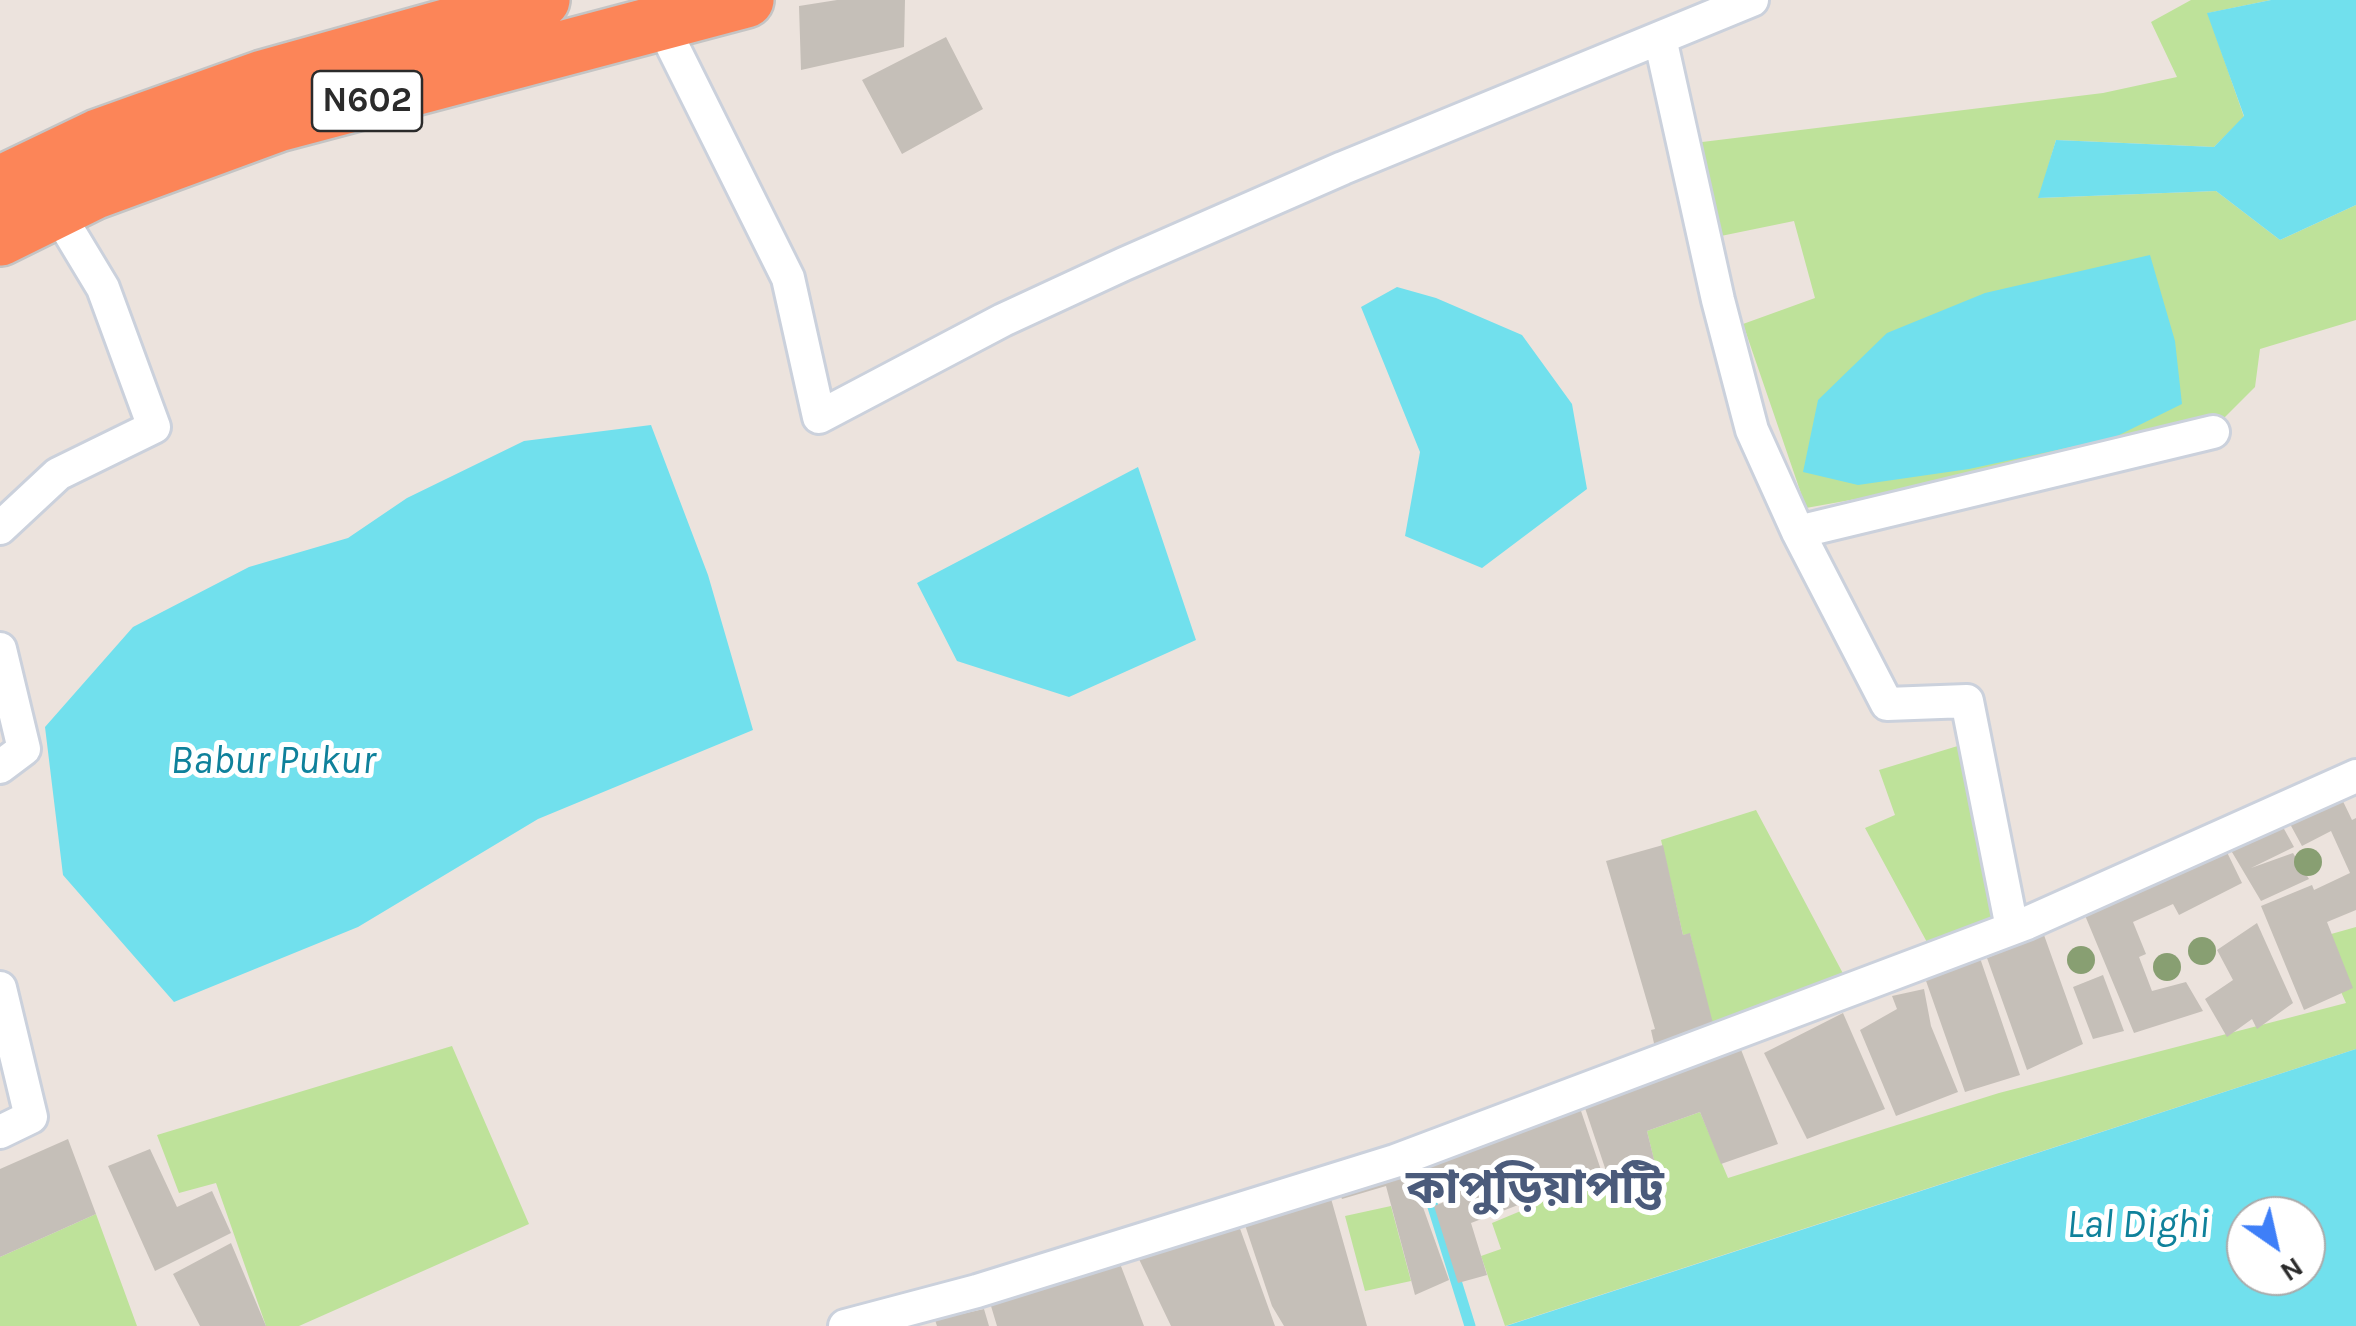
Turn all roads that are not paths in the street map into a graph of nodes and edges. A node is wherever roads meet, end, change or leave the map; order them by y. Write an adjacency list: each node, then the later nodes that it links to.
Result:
1 (542, 0): 6 (highway, N602)
2 (746, 0): 4 (highway, N602)
3 (1752, 0): 5 (street)
4 (661, 22): 5 (street); 7 (highway, N602)
5 (1660, 38): 11 (street)
6 (0, 184)
7 (56, 210): 8 (highway, N602); 10 (street)
8 (0, 238)
9 (2213, 432): 11 (street)
10 (0, 528)
11 (1798, 532): 15 (street)
12 (0, 649): 13 (street)
13 (0, 767)
14 (2356, 776): 15 (street)
15 (2012, 928): 18 (street)
16 (0, 988): 17 (street)
17 (0, 1132)
18 (844, 1326)

